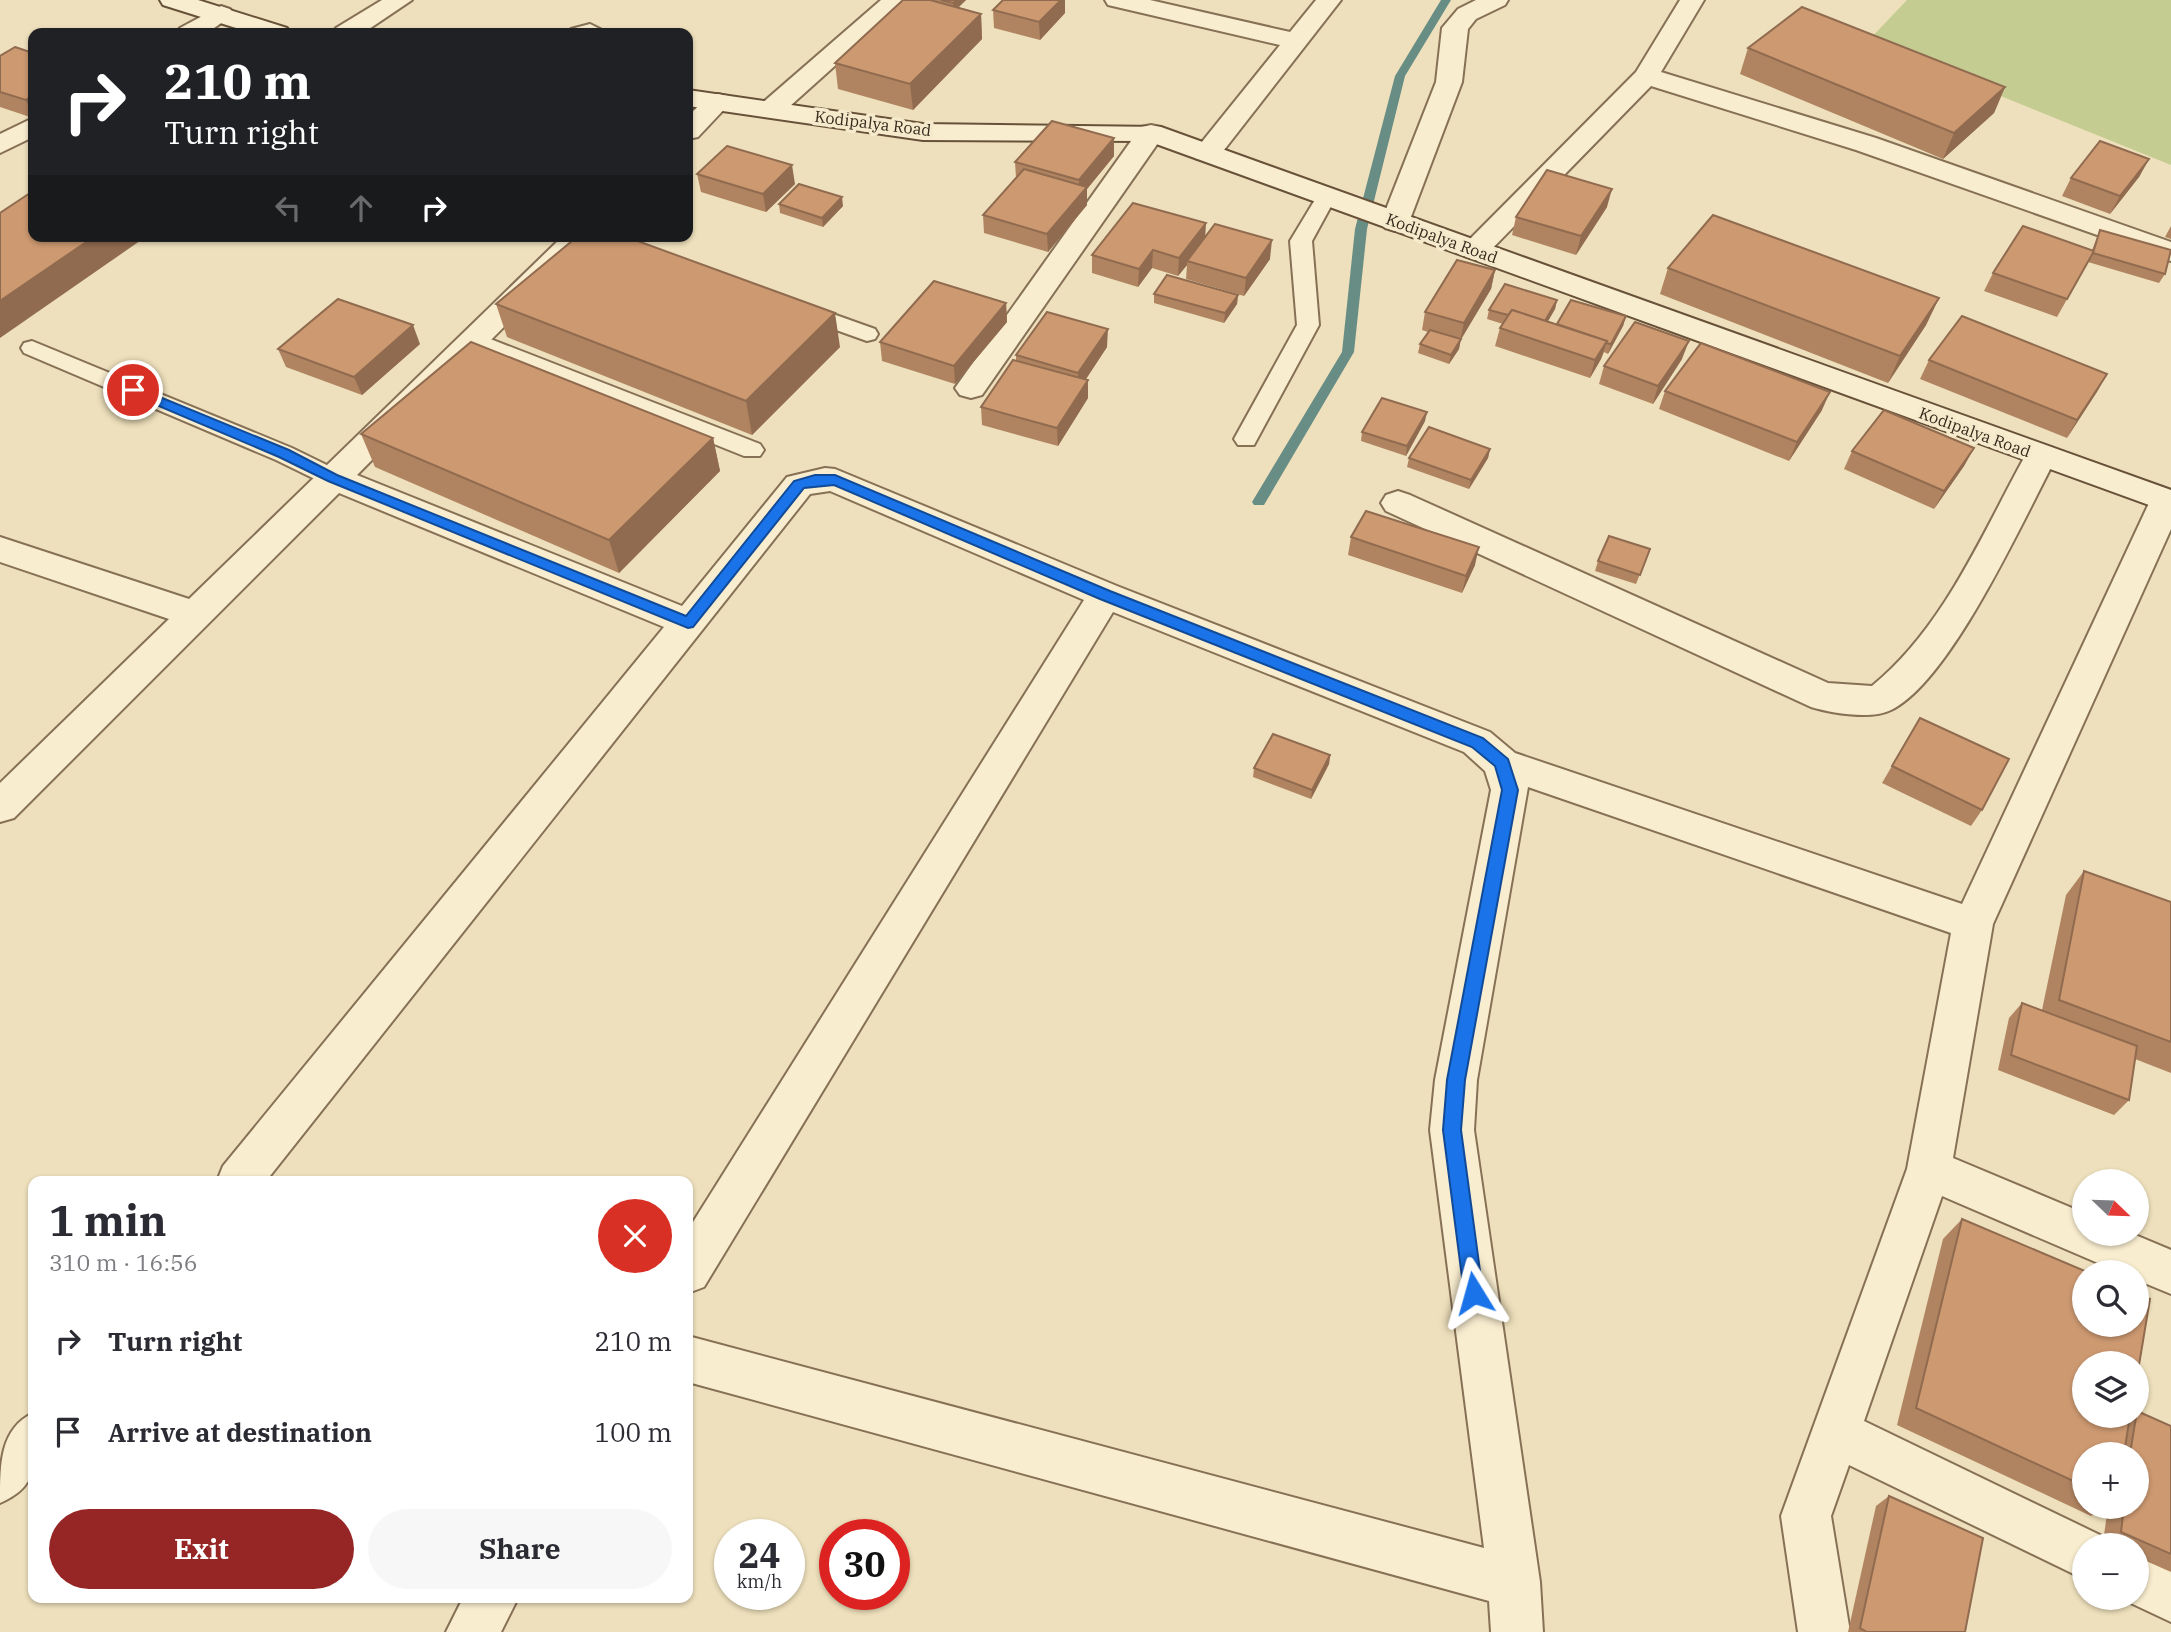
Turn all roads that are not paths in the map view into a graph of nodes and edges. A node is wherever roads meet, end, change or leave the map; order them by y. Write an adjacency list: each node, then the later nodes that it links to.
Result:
1 (172, 0): 8 (street)
2 (400, 0): 11 (street)
3 (896, 0): 16 (street)
4 (1117, 0): 12 (street)
5 (1329, 0): 12 (street)
6 (1496, 0): 23 (street)
7 (1692, 0): 13 (street)
8 (221, 14): 9 (street); 10 (street)
9 (197, 28)
10 (263, 28)
11 (353, 28)
12 (1296, 41): 21 (street)
13 (1646, 76): 25 (street); 26 (street)
14 (693, 98): 15 (street, Kodipalya Road)
15 (718, 102): 16 (street, Kodipalya Road); 17 (street)
16 (770, 110): 19 (street, Kodipalya Road)
17 (693, 126)
18 (28, 128): 20 (street)
19 (1151, 133): 21 (street, Kodipalya Road); 31 (street)
20 (0, 145)
21 (1207, 153): 22 (street, Kodipalya Road)
22 (1334, 200): 23 (street, Kodipalya Road); 32 (lane)
23 (1392, 220): 25 (street, Kodipalya Road)
24 (574, 242): 29 (street)
25 (1475, 250): 34 (street, Kodipalya Road)
26 (2171, 251)
27 (780, 302): 28 (lane)
28 (867, 334)
29 (475, 340): 33 (lane); 35 (street)
30 (32, 348): 35 (lane)
31 (971, 388)
32 (1246, 439)
33 (752, 450)
34 (2041, 456): 36 (street, Kodipalya Road); 37 (street)
35 (333, 478): 40 (street); 41 (street)
36 (2169, 502): 44 (street)
37 (1398, 503)
38 (0, 549): 40 (street)
39 (1105, 595): 41 (street); 42 (street); 47 (street)
40 (196, 615): 43 (street)
41 (688, 623): 46 (street)
42 (1502, 763): 44 (street); 54 (street)
43 (0, 807)
44 (1973, 924): 45 (street)
45 (1929, 1169): 48 (street); 50 (street)
46 (243, 1176)
47 (693, 1262)
48 (2171, 1272)
49 (693, 1360): 54 (street)
50 (1835, 1433): 53 (street); 60 (street)
51 (28, 1443): 52 (street)
52 (0, 1478)
53 (2072, 1548)
54 (1514, 1581): 59 (street)
55 (2149, 1585): 56 (street)
56 (2171, 1596)
57 (489, 1603): 58 (street)
58 (472, 1632)
59 (1517, 1632)
60 (1824, 1632)

